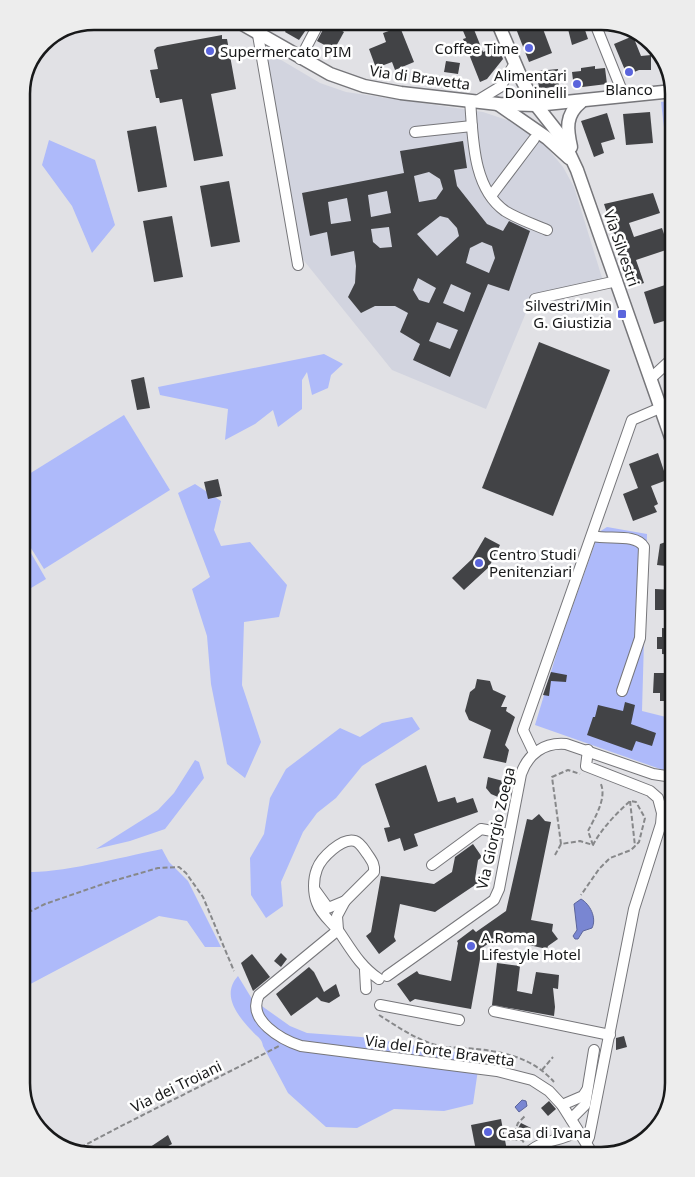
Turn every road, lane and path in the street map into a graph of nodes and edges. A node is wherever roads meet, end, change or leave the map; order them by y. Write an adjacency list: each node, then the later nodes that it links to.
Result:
1 (250, 30): 5 (main road, Via di Bravetta)
2 (315, 30): 6 (street)
3 (501, 30): 7 (main road, Via Silvestri)
4 (598, 30): 9 (street)
5 (258, 35): 6 (main road, Via di Bravetta); 20 (street)
6 (300, 59): 10 (main road, Via di Bravetta)
7 (514, 65): 10 (street); 13 (main road, Via Silvestri)
8 (665, 92): 9 (main road, Via di Bravetta)
9 (624, 96): 11 (main road, Via di Bravetta)
10 (473, 101): 12 (main road, Via di Bravetta); 14 (street)
11 (580, 102): 13 (main road, Via di Bravetta); 17 (main road, Via Silvestri)
12 (498, 104): 13 (main road, Via di Bravetta); 17 (main road, Via Silvestri)
13 (536, 105): 17 (main road, Via Silvestri)
14 (472, 126): 15 (street); 18 (street)
15 (415, 132)
16 (534, 139): 18 (street)
17 (575, 164): 21 (main road, Via Silvestri)
18 (491, 196): 19 (street)
19 (547, 230)
20 (298, 265)
21 (616, 281): 22 (street); 24 (main road, Via Silvestri)
22 (534, 299)
23 (665, 365): 24 (street)
24 (650, 379): 25 (main road)
25 (660, 408): 26 (main road); 27 (street)
26 (665, 422)
27 (593, 536): 28 (street); 30 (street)
28 (622, 690)
29 (588, 750): 30 (street); 31 (street); 52 (street)
30 (534, 753): 35 (street, Via Giorgio Zoega)
31 (665, 774)
32 (584, 776): 36 (path)
33 (592, 778): 37 (path)
34 (630, 801): 37 (path); 38 (path); 38 (path)
35 (509, 834): 40 (street); 46 (street, Via Giorgio Zoega)
36 (561, 844): 37 (path); 39 (path)
37 (593, 846)
38 (635, 846): 42 (path)
39 (555, 855)
40 (432, 865)
41 (315, 890): 43 (street); 43 (street); 45 (street)
42 (581, 895)
43 (345, 902): 45 (street)
44 (30, 912): 47 (path)
45 (338, 930): 46 (street); 53 (street, Via del Forte Bravetta)
46 (365, 970): 48 (street)
47 (234, 971)
48 (366, 989)
49 (379, 1010): 51 (street); 56 (path)
50 (494, 1011): 52 (street)
51 (459, 1020)
52 (610, 1035): 65 (street)
53 (287, 1041): 59 (street, Via del Forte Bravetta); 66 (path, Via dei Troiani)
54 (594, 1050): 58 (street)
55 (553, 1057): 56 (path)
56 (542, 1070): 57 (path)
57 (556, 1084)
58 (587, 1090): 59 (street); 61 (street)
59 (562, 1105): 61 (street, Via del Forte Bravetta)
60 (525, 1116): 64 (path)
61 (571, 1119): 62 (street, Via del Forte Bravetta)
62 (578, 1131): 65 (street, Via del Forte Bravetta); 68 (street)
63 (505, 1140): 64 (path)
64 (511, 1140): 67 (path)
65 (586, 1143): 69 (street, Via del Forte Bravetta)
66 (83, 1146)
67 (525, 1147)
68 (533, 1147)
69 (588, 1147)

